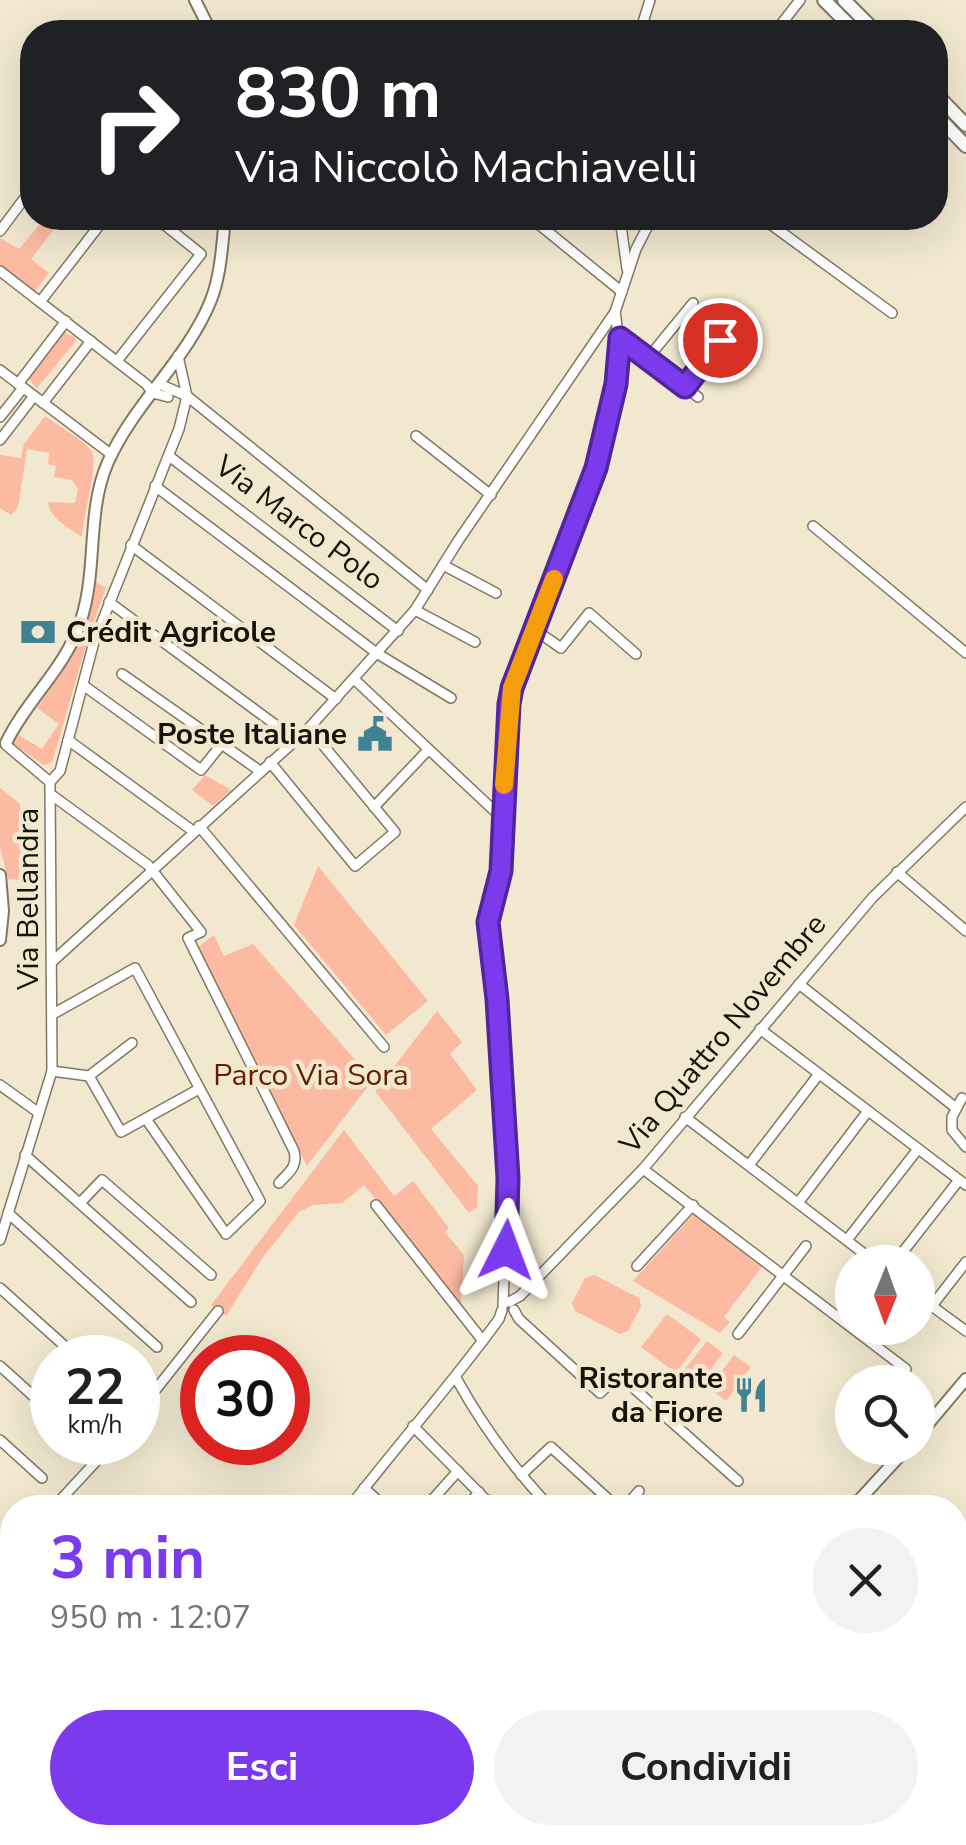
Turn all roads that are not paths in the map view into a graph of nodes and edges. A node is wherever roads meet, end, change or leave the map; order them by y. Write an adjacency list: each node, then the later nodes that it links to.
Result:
1 (824, 0): 3 (highway)
2 (844, 0): 4 (highway)
3 (844, 20)
4 (864, 20)
5 (948, 106): 6 (highway)
6 (966, 125)
7 (948, 127): 8 (highway)
8 (966, 146)
9 (20, 204): 17 (street)
10 (97, 230): 21 (street)
11 (171, 230): 31 (street)
12 (223, 230): 29 (main road)
13 (546, 230): 20 (street)
14 (622, 230): 19 (street)
15 (646, 230): 19 (street)
16 (778, 230): 24 (street)
17 (0, 231)
18 (0, 271): 21 (street)
19 (627, 272): 20 (street)
20 (622, 292): 23 (street)
21 (40, 302): 25 (street)
22 (694, 302): 30 (street)
23 (616, 312): 26 (street); 45 (street)
24 (892, 313)
25 (66, 321): 28 (street); 33 (street)
26 (620, 338): 30 (street); 53 (street)
27 (720, 340): 34 (street)
28 (91, 341): 31 (street); 38 (street)
29 (178, 356): 35 (main road); 36 (street)
30 (648, 358): 34 (street)
31 (116, 361): 35 (street)
32 (0, 370): 33 (street)
33 (20, 386): 38 (street); 39 (street)
34 (685, 387): 37 (street)
35 (156, 388): 36 (street); 36 (street); 42 (main road)
36 (188, 396): 43 (street, Via Bellandra); 49 (street)
37 (698, 397)
38 (38, 400): 41 (street); 42 (street)
39 (0, 418)
40 (416, 436): 45 (street)
41 (0, 440)
42 (112, 455): 67 (main road)
43 (169, 456): 44 (street, Via Bellandra); 54 (street, Via Marco Polo)
44 (155, 486): 47 (street, Via Bellandra); 57 (street)
45 (492, 494): 48 (street)
46 (813, 526): 56 (street)
47 (130, 545): 51 (street, Via Bellandra); 63 (street)
48 (443, 564): 49 (street); 50 (street)
49 (428, 590): 52 (street)
50 (496, 593)
51 (109, 602): 61 (street, Via Bellandra); 66 (street)
52 (415, 610): 54 (street); 55 (street)
53 (534, 629): 58 (street); 76 (street)
54 (398, 631): 57 (street)
55 (476, 642)
56 (966, 653)
57 (378, 654): 60 (street); 62 (street)
58 (636, 654)
59 (122, 674): 68 (street)
60 (355, 680): 63 (street); 69 (street)
61 (83, 685): 65 (street, Via Bellandra); 68 (street)
62 (451, 698)
63 (336, 700): 64 (street)
64 (309, 728): 66 (street); 74 (street)
65 (68, 740): 72 (street, Via Bellandra); 77 (street)
66 (296, 740): 70 (street)
67 (2, 744): 72 (street)
68 (221, 746): 71 (street)
69 (428, 750): 74 (street); 76 (street)
70 (270, 762): 71 (street); 74 (street)
71 (260, 771): 77 (street)
72 (50, 782): 73 (street, Via Bellandra)
73 (53, 796): 78 (street); 83 (street, Via Bellandra)
74 (374, 807)
75 (966, 807): 79 (street, Via Quattro Novembre)
76 (503, 819): 127 (street)
77 (196, 828): 78 (street); 88 (street)
78 (151, 870): 83 (street); 106 (street)
79 (897, 872): 81 (street); 84 (street, Via Quattro Novembre)
80 (0, 876): 82 (main road)
81 (966, 932)
82 (0, 940)
83 (53, 961): 85 (street, Via Bellandra)
84 (799, 984): 86 (street, Via Quattro Novembre); 95 (street)
85 (52, 1014): 89 (street, Via Bellandra); 93 (street)
86 (760, 1029): 90 (street); 98 (street, Via Quattro Novembre)
87 (132, 1043): 91 (street)
88 (384, 1047)
89 (52, 1071): 91 (street); 97 (street, Via Bellandra)
90 (819, 1074): 96 (street); 103 (street)
91 (89, 1076): 99 (street)
92 (0, 1085): 97 (street)
93 (199, 1089): 99 (street); 99 (street)
94 (962, 1098): 95 (street)
95 (956, 1108): 101 (street)
96 (868, 1111): 100 (street); 109 (street)
97 (39, 1113): 102 (street, Via Bellandra)
98 (686, 1117): 103 (street); 104 (street, Via Quattro Novembre)
99 (146, 1118)
100 (918, 1148): 105 (street); 115 (street)
101 (966, 1148)
102 (26, 1156): 108 (street, Via Bellandra); 110 (street)
103 (749, 1166): 109 (street)
104 (643, 1168): 112 (street); 127 (street, Via Quattro Novembre)
105 (962, 1182): 117 (street)
106 (279, 1184)
107 (0, 1193): 108 (street)
108 (13, 1198): 113 (street, Via Bellandra)
109 (798, 1202): 115 (street)
110 (80, 1203): 121 (street); 124 (street)
111 (376, 1205): 133 (street)
112 (693, 1206): 120 (street); 122 (street)
113 (8, 1213): 114 (street, Via Bellandra); 132 (street)
114 (0, 1240)
115 (847, 1240): 116 (street)
116 (853, 1245)
117 (909, 1245)
118 (806, 1246): 122 (street)
119 (966, 1262): 125 (street)
120 (637, 1266)
121 (211, 1275)
122 (784, 1275): 130 (street); 134 (street)
123 (0, 1288): 131 (street)
124 (191, 1302)
125 (935, 1303)
126 (935, 1309): 129 (street)
127 (509, 1310): 133 (street, Via Quattro Novembre); 150 (street)
128 (218, 1311): 138 (street)
129 (966, 1331)
130 (738, 1334)
131 (52, 1335)
132 (144, 1335)
133 (484, 1341): 137 (street, Via Quattro Novembre)
134 (900, 1365)
135 (0, 1366): 140 (street)
136 (966, 1380): 141 (main road)
137 (453, 1382): 143 (street, Via Quattro Novembre); 148 (street)
138 (160, 1384)
139 (966, 1392): 141 (main road)
140 (30, 1393)
141 (950, 1401): 142 (main road)
142 (935, 1417)
143 (414, 1426): 147 (street); 151 (street, Via Quattro Novembre)
144 (0, 1440): 149 (street)
145 (93, 1465): 154 (street)
146 (891, 1465): 163 (main road)
147 (458, 1471): 153 (street); 157 (street)
148 (521, 1475): 160 (street); 161 (street)
149 (42, 1478)
150 (738, 1481)
151 (364, 1488): 155 (street, Via Quattro Novembre); 156 (street)
152 (639, 1491): 162 (street)
153 (480, 1492): 158 (street); 159 (street)
154 (65, 1495)
155 (359, 1495)
156 (372, 1495)
157 (437, 1495)
158 (477, 1495)
159 (483, 1495)
160 (539, 1495)
161 (606, 1495)
162 (635, 1495)
163 (864, 1495)

